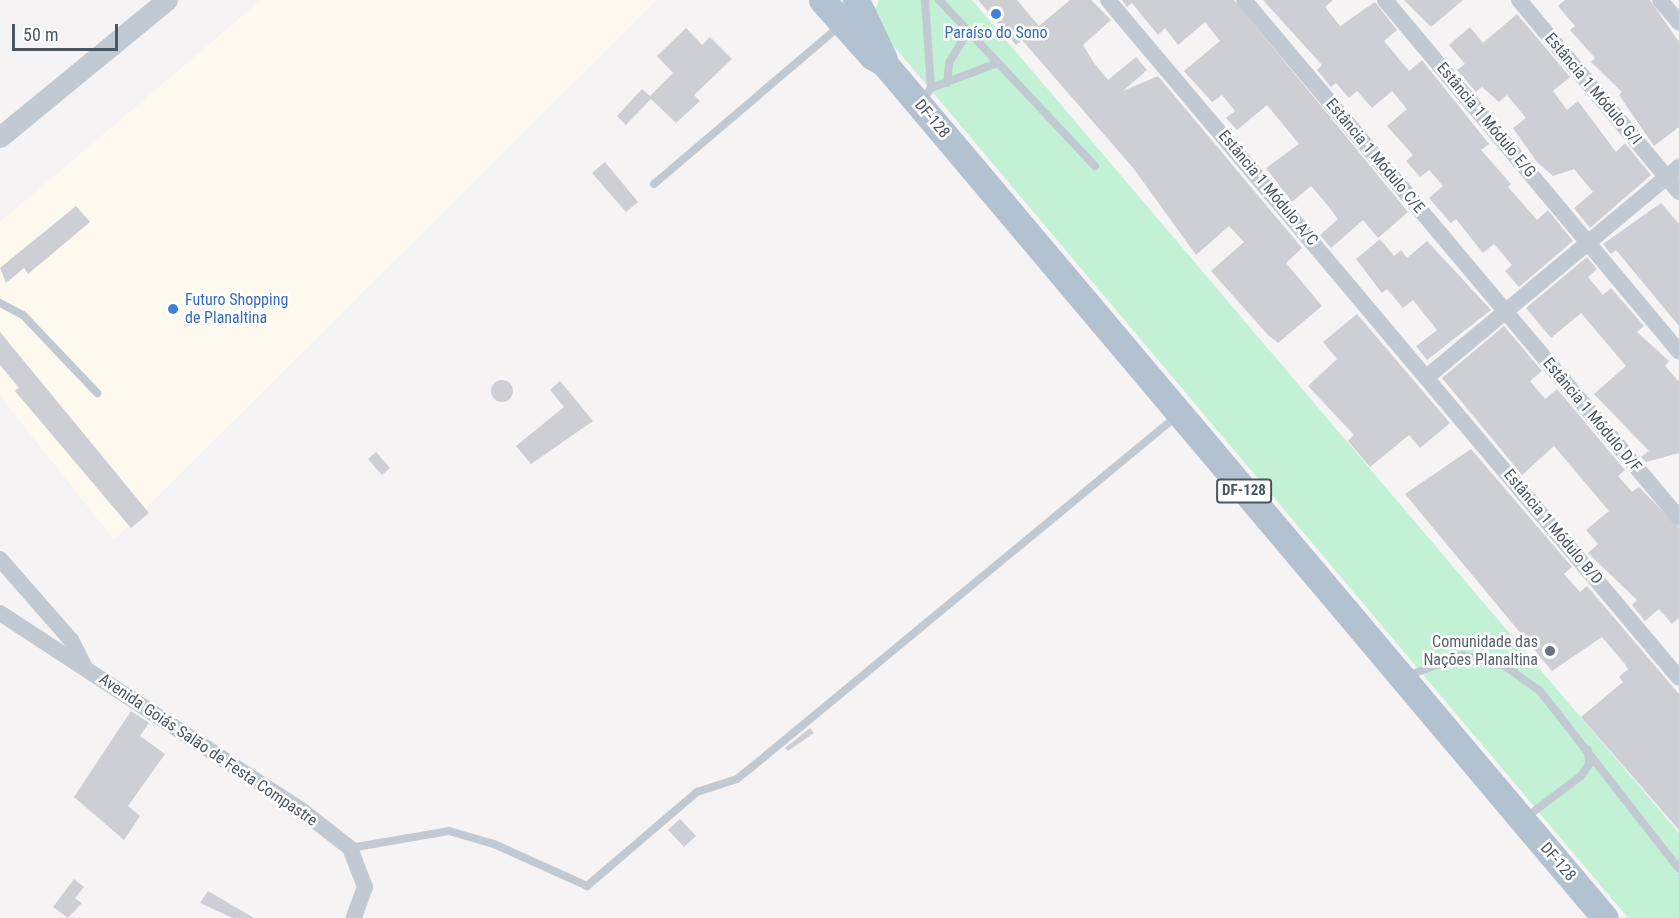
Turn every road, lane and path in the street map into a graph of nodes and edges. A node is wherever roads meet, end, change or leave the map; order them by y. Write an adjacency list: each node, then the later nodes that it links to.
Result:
1 (167, 0): 18 (street)
2 (822, 0): 12 (main road, DF-128 / DF-128)
3 (856, 0): 14 (main road, DF-128 / DF-128)
4 (925, 0): 17 (lane)
5 (939, 0): 13 (lane)
6 (1108, 0): 27 (street, Estância 1 Módulo A/C)
7 (1244, 0): 25 (street, Estância 1 Módulo C/E)
8 (1385, 0): 23 (street, Estância 1 Módulo E/G)
9 (1519, 0): 20 (street, Estância 1 Módulo G/I)
10 (1660, 0): 11 (street)
11 (1679, 23)
12 (841, 25): 14 (main road, DF-128 / DF-128); 21 (lane)
13 (968, 31): 15 (lane); 16 (lane)
14 (884, 63): 17 (main road, DF-128 / DF-128)
15 (997, 63): 16 (lane); 19 (lane)
16 (947, 83): 17 (lane)
17 (925, 96): 29 (main road, DF-128 / DF-128)
18 (0, 137)
19 (1095, 166)
20 (1673, 172): 22 (street, Estância 1 Módulo G/I); 23 (street)
21 (654, 184)
22 (1679, 192)
23 (1587, 241): 25 (street); 26 (street, Estância 1 Módulo E/G)
24 (0, 303): 28 (lane)
25 (1506, 312): 27 (street); 30 (street, Estância 1 Módulo D/F)
26 (1679, 351)
27 (1428, 376): 35 (street, Estância 1 Módulo B/D)
28 (97, 393)
29 (1179, 414): 34 (main road, DF-128 / DF-128); 38 (lane)
30 (1679, 518)
31 (0, 559): 33 (street)
32 (0, 613): 33 (street, Avenida Goiás Salão de Festa Compastre)
33 (85, 668): 38 (street, Avenida Goiás Salão de Festa Compastre)
34 (1401, 678): 36 (lane); 37 (main road, DF-128 / DF-128)
35 (1679, 678)
36 (1588, 750): 37 (lane); 39 (lane)
37 (1521, 820): 41 (main road, DF-128 / DF-128)
38 (350, 848): 40 (street)
39 (1679, 869)
40 (354, 918)
41 (1605, 918)

